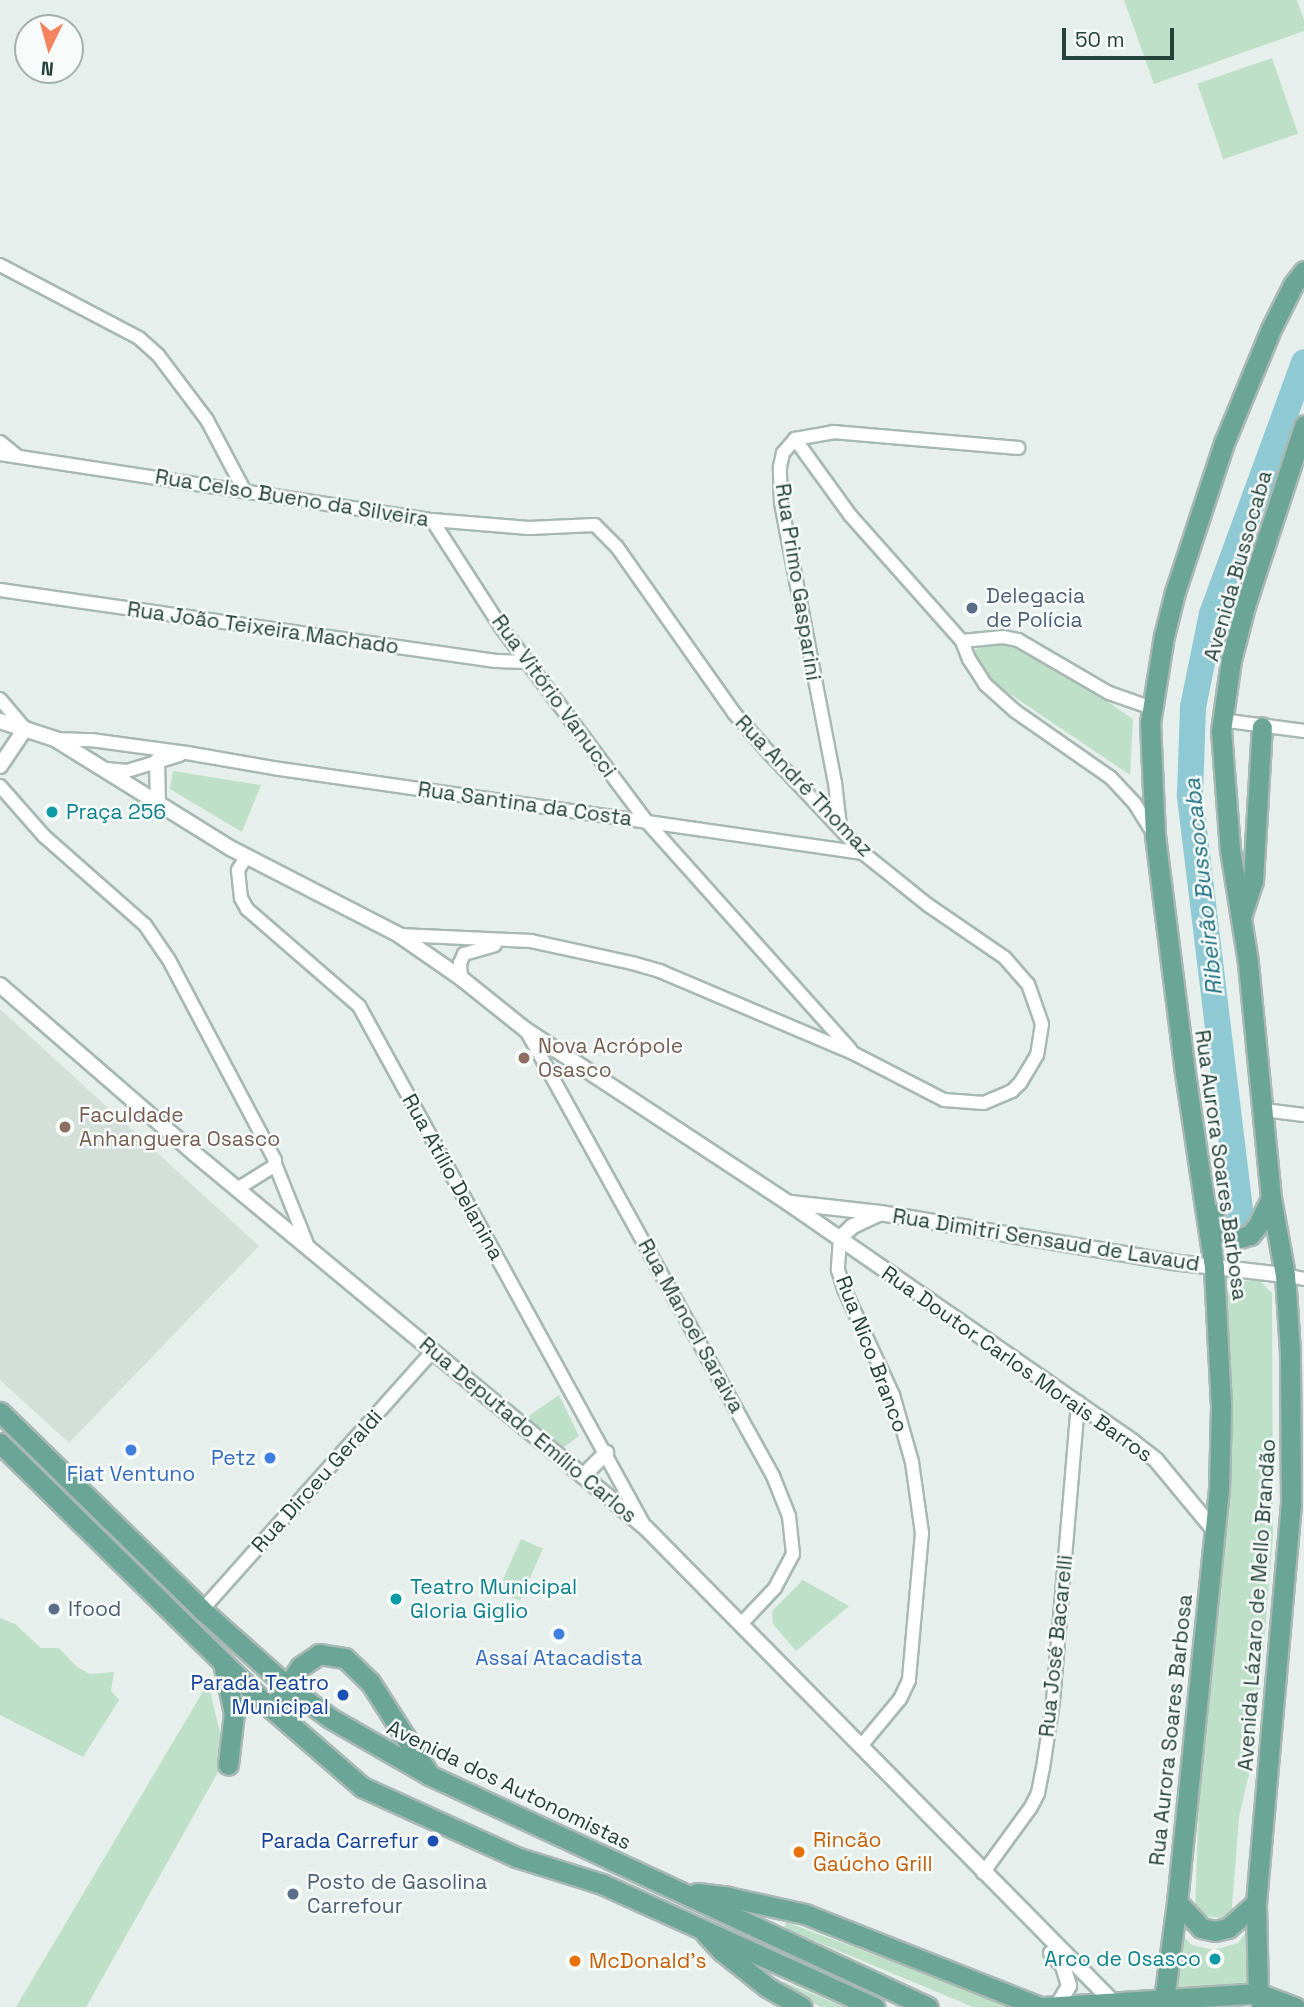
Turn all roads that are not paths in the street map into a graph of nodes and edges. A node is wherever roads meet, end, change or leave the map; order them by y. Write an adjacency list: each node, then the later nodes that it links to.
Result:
1 (0, 265): 9 (street)
2 (1304, 271): 16 (main road, Rua Aurora Soares Barbosa)
3 (1304, 425): 17 (main road, Avenida Bussocaba)
4 (795, 439): 6 (street); 13 (street); 30 (street, Rua Primo Gasparini)
5 (0, 442): 8 (street)
6 (1018, 448)
7 (0, 454): 8 (street, Rua Celso Bueno da Silveira)
8 (17, 457): 9 (street, Rua Celso Bueno da Silveira)
9 (244, 490): 10 (street, Rua Celso Bueno da Silveira)
10 (432, 520): 11 (street, Rua Celso Bueno da Silveira); 14 (street, Rua Vitório Vanucci)
11 (586, 524): 30 (street, Rua André Thomaz)
12 (0, 590): 14 (street, Rua João Teixeira Machado)
13 (962, 641): 16 (street); 31 (street)
14 (527, 662): 29 (street, Rua Vitório Vanucci)
15 (0, 699): 20 (street)
16 (1152, 708): 31 (main road, Rua Aurora Soares Barbosa)
17 (1221, 720): 19 (street); 34 (main road, Avenida Lázaro de Mello Brandão)
18 (0, 721): 20 (street, Rua Doutor Carlos Morais Barros)
19 (1262, 727): 21 (street); 34 (main road)
20 (25, 729): 22 (street, Rua Doutor Carlos Morais Barros); 25 (street)
21 (1304, 731)
22 (55, 739): 23 (street, Rua Santina da Costa); 26 (street, Rua Doutor Carlos Morais Barros)
23 (187, 753): 24 (street, Rua Santina da Costa); 29 (street, Rua Santina da Costa)
24 (158, 761): 26 (street, Rua Santina da Costa); 28 (street)
25 (0, 766)
26 (96, 766): 28 (street, Rua Doutor Carlos Morais Barros)
27 (0, 786): 43 (street)
28 (158, 804): 33 (street, Rua Doutor Carlos Morais Barros)
29 (647, 822): 32 (street, Rua Santina da Costa); 40 (street, Rua Vitório Vanucci)
30 (840, 826): 32 (street, Rua André Thomaz)
31 (1155, 836): 47 (main road, Rua Aurora Soares Barbosa)
32 (863, 853): 40 (street, Rua André Thomaz)
33 (247, 856): 35 (street, Rua Doutor Carlos Morais Barros); 57 (street, Rua Atílio Delanina)
34 (1241, 915): 41 (main road, Avenida Lázaro de Mello Brandão)
35 (399, 935): 36 (street, Rua André Thomaz); 37 (street, Rua Doutor Carlos Morais Barros)
36 (531, 942): 37 (street, Rua André Thomaz); 40 (street, Rua André Thomaz)
37 (461, 978): 39 (street, Rua Doutor Carlos Morais Barros)
38 (0, 985): 44 (street, Rua Deputado Emílio Carlos)
39 (526, 1030): 46 (street, Rua Doutor Carlos Morais Barros); 62 (street, Rua Manoel Saraiva)
40 (853, 1053)
41 (1264, 1110): 42 (street); 45 (main road, Avenida Lázaro de Mello Brandão)
42 (1304, 1115)
43 (275, 1164): 44 (street); 50 (street)
44 (237, 1189): 50 (street, Rua Deputado Emílio Carlos)
45 (1270, 1198): 47 (main road); 52 (main road, Avenida Lázaro de Mello Brandão)
46 (787, 1202): 48 (street, Rua Dimitri Sensaud de Lavaud); 49 (street, Rua Doutor Carlos Morais Barros)
47 (1206, 1203): 51 (main road, Rua Aurora Soares Barbosa)
48 (880, 1213): 49 (street); 51 (street, Rua Dimitri Sensaud de Lavaud)
49 (840, 1238): 54 (street, Rua Doutor Carlos Morais Barros); 66 (street, Rua Nico Branco)
50 (309, 1249): 53 (street, Rua Deputado Emílio Carlos)
51 (1214, 1266): 52 (street, Rua Dimitri Sensaud de Lavaud); 60 (main road, Rua Aurora Soares Barbosa)
52 (1294, 1277): 72 (main road, Avenida Lázaro de Mello Brandão)
53 (433, 1351): 58 (street, Rua Deputado Emílio Carlos); 61 (street, Rua Dirceu Geraldi)
54 (1079, 1402): 60 (street, Rua Doutor Carlos Morais Barros); 69 (street, Rua José Bacarelli)
55 (0, 1412): 61 (main road, Avenida dos Autonomistas)
56 (0, 1443): 63 (main road)
57 (606, 1453): 58 (street); 59 (street, Rua Atílio Delanina)
58 (583, 1476): 59 (street, Rua Deputado Emílio Carlos)
59 (646, 1528): 62 (street, Rua Deputado Emílio Carlos)
60 (1214, 1530): 71 (main road, Rua Aurora Soares Barbosa)
61 (202, 1610): 64 (main road, Avenida dos Autonomistas)
62 (742, 1623): 66 (street, Rua Deputado Emílio Carlos)
63 (222, 1662): 65 (main road); 67 (main road)
64 (288, 1687): 65 (main road); 68 (main road, Avenida dos Autonomistas); 68 (main road)
65 (272, 1709): 74 (main road)
66 (861, 1746): 69 (street, Rua Deputado Emílio Carlos)
67 (228, 1765)
68 (429, 1775): 70 (main road, Avenida dos Autonomistas)
69 (983, 1873): 73 (street, Rua Deputado Emílio Carlos)
70 (679, 1892): 78 (main road); 81 (main road, Avenida dos Autonomistas)
71 (1177, 1902): 72 (main road); 77 (main road, Rua Aurora Soares Barbosa)
72 (1256, 1903): 75 (main road, Avenida Lázaro de Mello Brandão)
73 (1023, 1912): 76 (street, Rua Deputado Emílio Carlos); 78 (street, Rua Deputado Emílio Carlos)
74 (702, 1930): 79 (main road); 80 (main road)
75 (1260, 2000): 77 (main road); 82 (main road)
76 (1112, 2001): 77 (main road); 78 (main road)
77 (1163, 2003)
78 (1047, 2006)
79 (802, 2007)
80 (875, 2007)
81 (928, 2007)
82 (1295, 2007)

